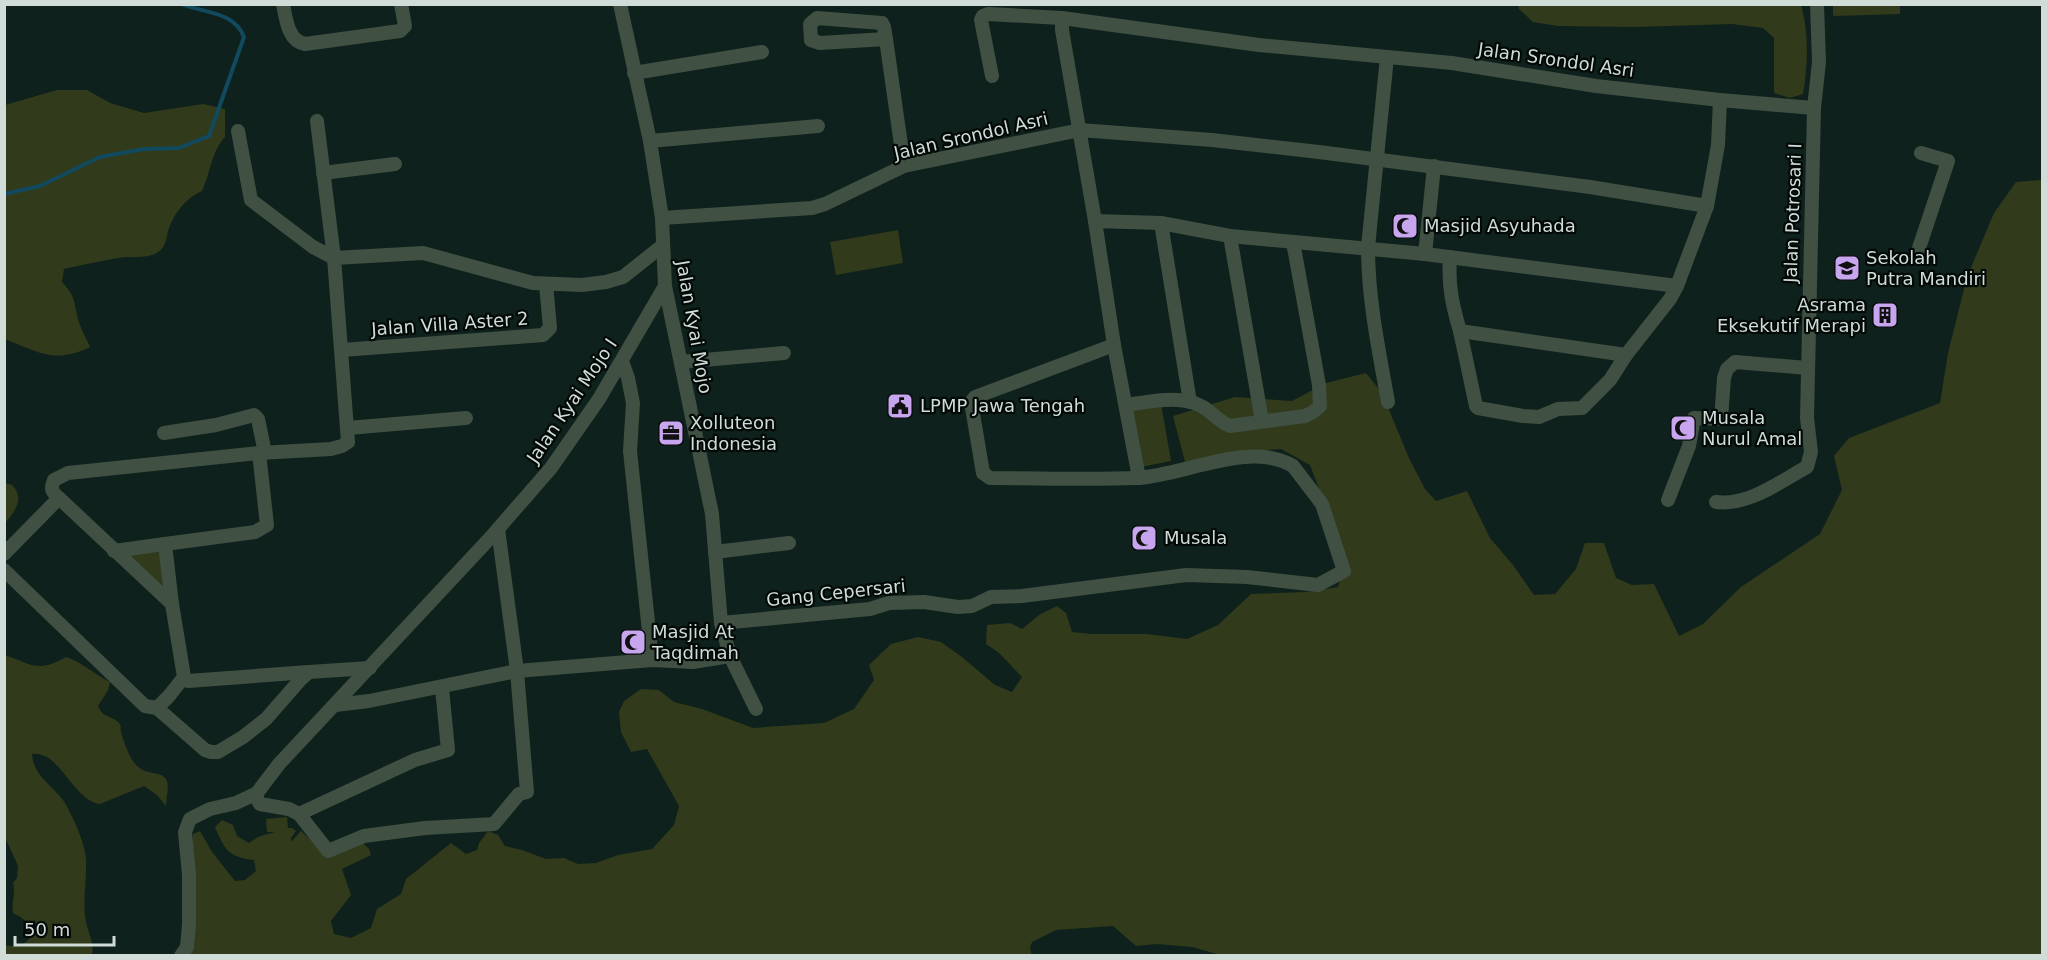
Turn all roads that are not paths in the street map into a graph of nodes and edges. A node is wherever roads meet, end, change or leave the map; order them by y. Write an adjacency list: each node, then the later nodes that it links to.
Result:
1 (283, 4): 2 (street)
2 (401, 4)
3 (620, 4): 9 (street, Jalan Kyai Mojo)
4 (1817, 4): 12 (street, Jalan Potrosari I)
5 (1062, 18): 8 (street, Jalan Srondol Asri); 10 (street, Jalan Srondol Asri); 15 (street)
6 (886, 39): 6 (street); 21 (street)
7 (762, 52): 9 (street)
8 (1388, 57): 11 (street, Jalan Srondol Asri); 19 (street)
9 (634, 73): 17 (street, Jalan Kyai Mojo)
10 (992, 76)
11 (1720, 100): 12 (street, Jalan Srondol Asri); 24 (street)
12 (1814, 108): 46 (street, Jalan Potrosari I)
13 (317, 121): 23 (street)
14 (818, 126): 17 (street)
15 (1080, 130): 19 (street, Jalan Srondol Asri); 21 (street, Jalan Srondol Asri); 26 (street)
16 (238, 131): 35 (street)
17 (650, 141): 25 (street, Jalan Kyai Mojo)
18 (1921, 153): 32 (street)
19 (1377, 159): 22 (street, Jalan Srondol Asri); 31 (street)
20 (395, 164): 23 (street)
21 (904, 166): 25 (street, Jalan Srondol Asri)
22 (1434, 166): 24 (street, Jalan Srondol Asri); 33 (street)
23 (323, 173): 35 (street)
24 (1707, 206): 38 (street)
25 (662, 219): 30 (street, Jalan Kyai Mojo)
26 (1095, 221): 27 (street); 40 (street)
27 (1161, 223): 28 (street); 47 (street)
28 (1230, 236): 29 (street); 51 (street)
29 (1293, 242): 31 (street); 51 (street)
30 (662, 246): 36 (street, Jalan Villa Aster 2); 37 (street, Jalan Kyai Mojo)
31 (1368, 247): 33 (street); 48 (street)
32 (1919, 248)
33 (1425, 254): 34 (street)
34 (1450, 257): 38 (street); 39 (street)
35 (334, 258): 36 (street, Jalan Villa Aster 2); 41 (street)
36 (546, 284): 41 (street, Jalan Villa Aster 2)
37 (665, 286): 44 (street, Jalan Kyai Mojo I); 45 (street, Jalan Kyai Mojo)
38 (1677, 286): 43 (street)
39 (1460, 331): 43 (street); 43 (street)
40 (1114, 345): 49 (street); 55 (street)
41 (342, 350): 52 (street)
42 (784, 353): 45 (street)
43 (1626, 355)
44 (622, 361): 59 (street, Jalan Kyai Mojo I); 69 (street)
45 (681, 362): 63 (street, Jalan Kyai Mojo)
46 (1807, 368): 57 (street); 58 (street, Jalan Potrosari I)
47 (1191, 402): 49 (street); 51 (street)
48 (1388, 402)
49 (1126, 405): 55 (street)
50 (466, 418): 52 (street)
51 (1262, 421)
52 (348, 428): 54 (street)
53 (164, 433): 54 (street)
54 (262, 453): 56 (street); 61 (street)
55 (1139, 478): 67 (street, Gang Cepersari)
56 (59, 498): 62 (street); 64 (street)
57 (1668, 500)
58 (1716, 502)
59 (498, 529): 70 (street, Jalan Kyai Mojo I); 71 (street)
60 (789, 543): 63 (street)
61 (165, 544): 62 (street); 66 (street)
62 (114, 551): 66 (street)
63 (715, 552): 67 (street, Jalan Kyai Mojo)
64 (4, 554)
65 (4, 570): 76 (street)
66 (172, 604): 73 (street)
67 (720, 623): 68 (street, Jalan Kyai Mojo)
68 (730, 657): 69 (street); 77 (street, Jalan Kyai Mojo)
69 (652, 660): 71 (street)
70 (370, 668): 72 (street); 75 (street, Jalan Kyai Mojo I)
71 (517, 671): 74 (street); 79 (street)
72 (309, 672): 73 (street); 76 (street)
73 (184, 677): 76 (street)
74 (442, 687): 75 (street); 79 (street)
75 (334, 705): 78 (street, Jalan Kyai Mojo I)
76 (157, 708)
77 (756, 709)
78 (257, 793): 79 (street); 80 (street)
79 (299, 814)
80 (181, 956)

